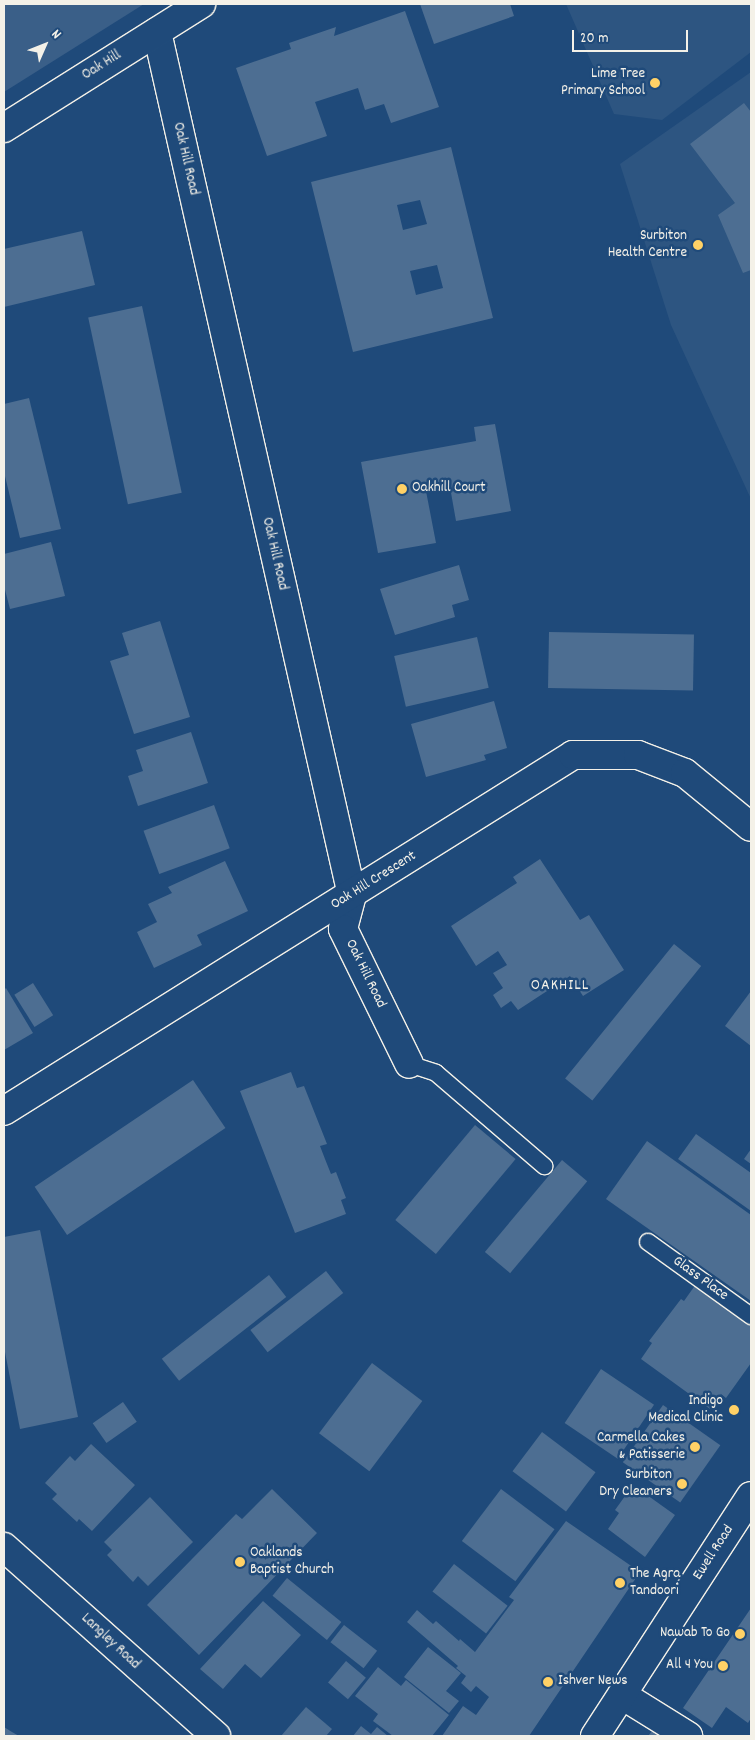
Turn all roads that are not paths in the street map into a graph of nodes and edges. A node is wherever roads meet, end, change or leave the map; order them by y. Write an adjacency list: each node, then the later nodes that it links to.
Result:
1 (201, 4): 2 (street, Oak Hill)
2 (157, 32): 3 (street, Oak Hill); 5 (street, Oak Hill Road)
3 (4, 128)
4 (751, 827): 5 (street, Oak Hill Crescent)
5 (352, 895): 6 (street, Oak Hill Road); 7 (street, Oak Hill Crescent)
6 (410, 1064): 8 (lane)
7 (4, 1111)
8 (544, 1166)
9 (648, 1242): 10 (lane, Glass Place)
10 (751, 1316)
11 (751, 1496): 13 (street, Ewell Road)
12 (4, 1548): 14 (street, Langley Road)
13 (622, 1695): 15 (street, Ewell Road); 16 (street)
14 (216, 1736)
15 (595, 1736)
16 (688, 1736)

